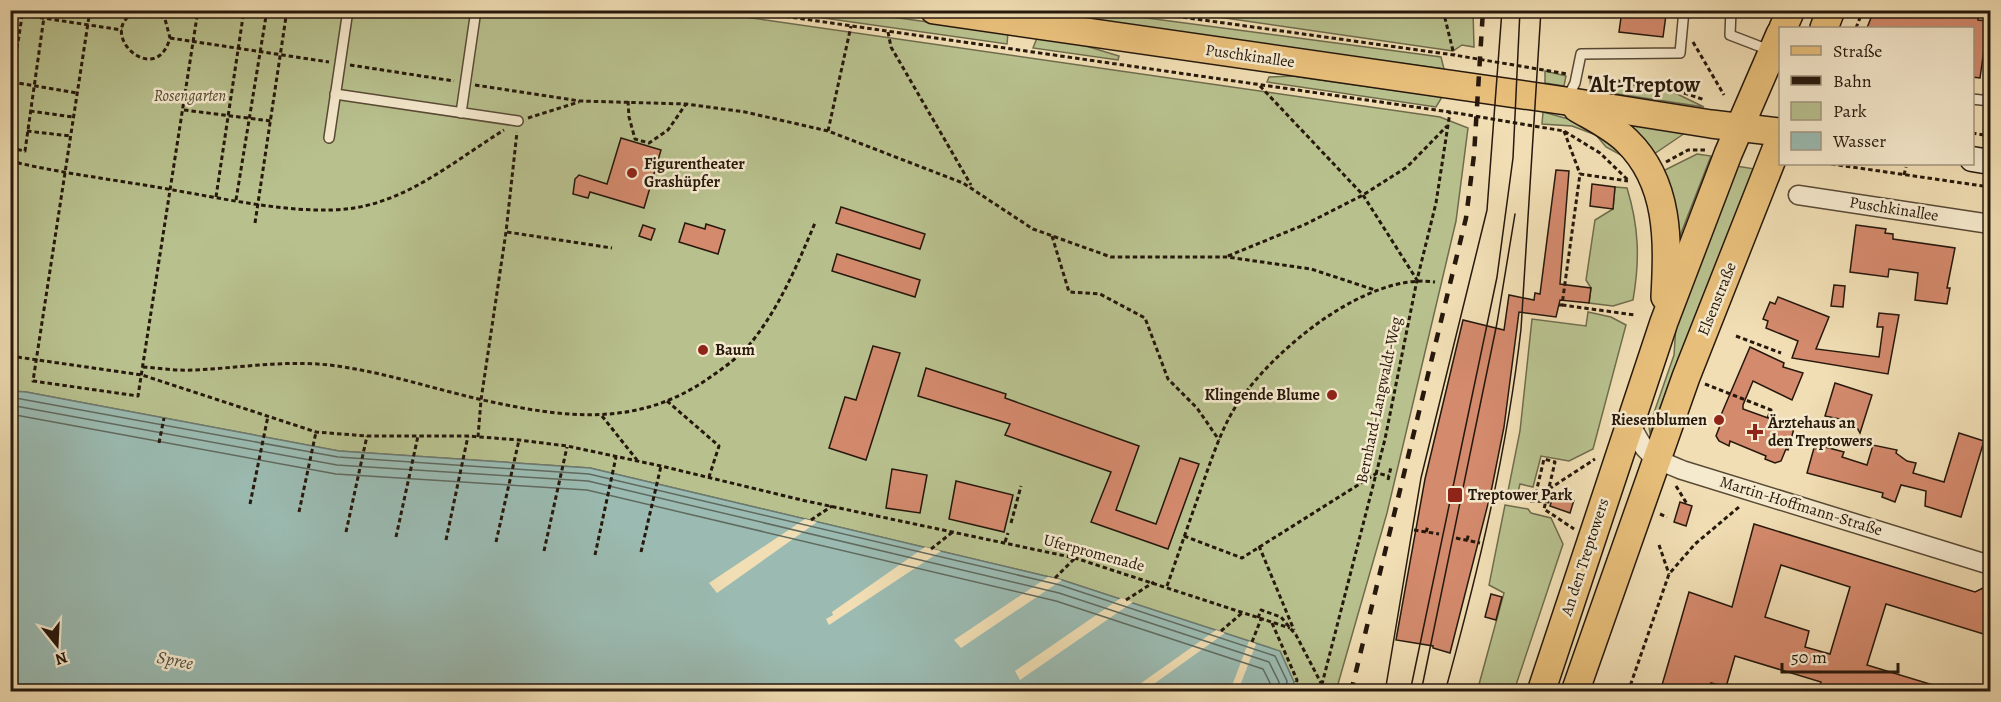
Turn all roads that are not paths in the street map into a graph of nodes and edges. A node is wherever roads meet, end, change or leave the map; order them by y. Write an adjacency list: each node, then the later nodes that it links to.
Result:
1 (348, 10): 11 (lane)
2 (476, 10): 15 (lane)
3 (934, 10): 13 (main road, Puschkinallee)
4 (1684, 10): 13 (lane)
5 (1731, 10): 10 (lane)
6 (1791, 10): 8 (main road)
7 (1831, 10): 9 (main road)
8 (1781, 27)
9 (1824, 27)
10 (1773, 40): 17 (main road)
11 (335, 94): 15 (lane); 19 (lane)
12 (1974, 99): 14 (lane)
13 (1566, 101): 17 (main road, Puschkinallee); 25 (main road, Puschkinallee)
14 (1990, 101)
15 (461, 113): 16 (lane)
16 (518, 121)
17 (1742, 123): 18 (main road, Puschkinallee); 25 (main road)
18 (1779, 132)
19 (329, 138)
20 (1779, 142): 27 (main road, Elsenstraße)
21 (1974, 159): 22 (main road)
22 (1990, 162)
23 (1798, 195): 24 (street, Puschkinallee)
24 (1990, 224)
25 (1664, 322): 26 (main road)
26 (1630, 422): 27 (street, Martin-Hoffmann-Straße); 29 (main road, An den Treptowers)
27 (1656, 459): 28 (street, Martin-Hoffmann-Straße); 30 (main road, An den Treptowers)
28 (1990, 565)
29 (1541, 692)
30 (1575, 692)

